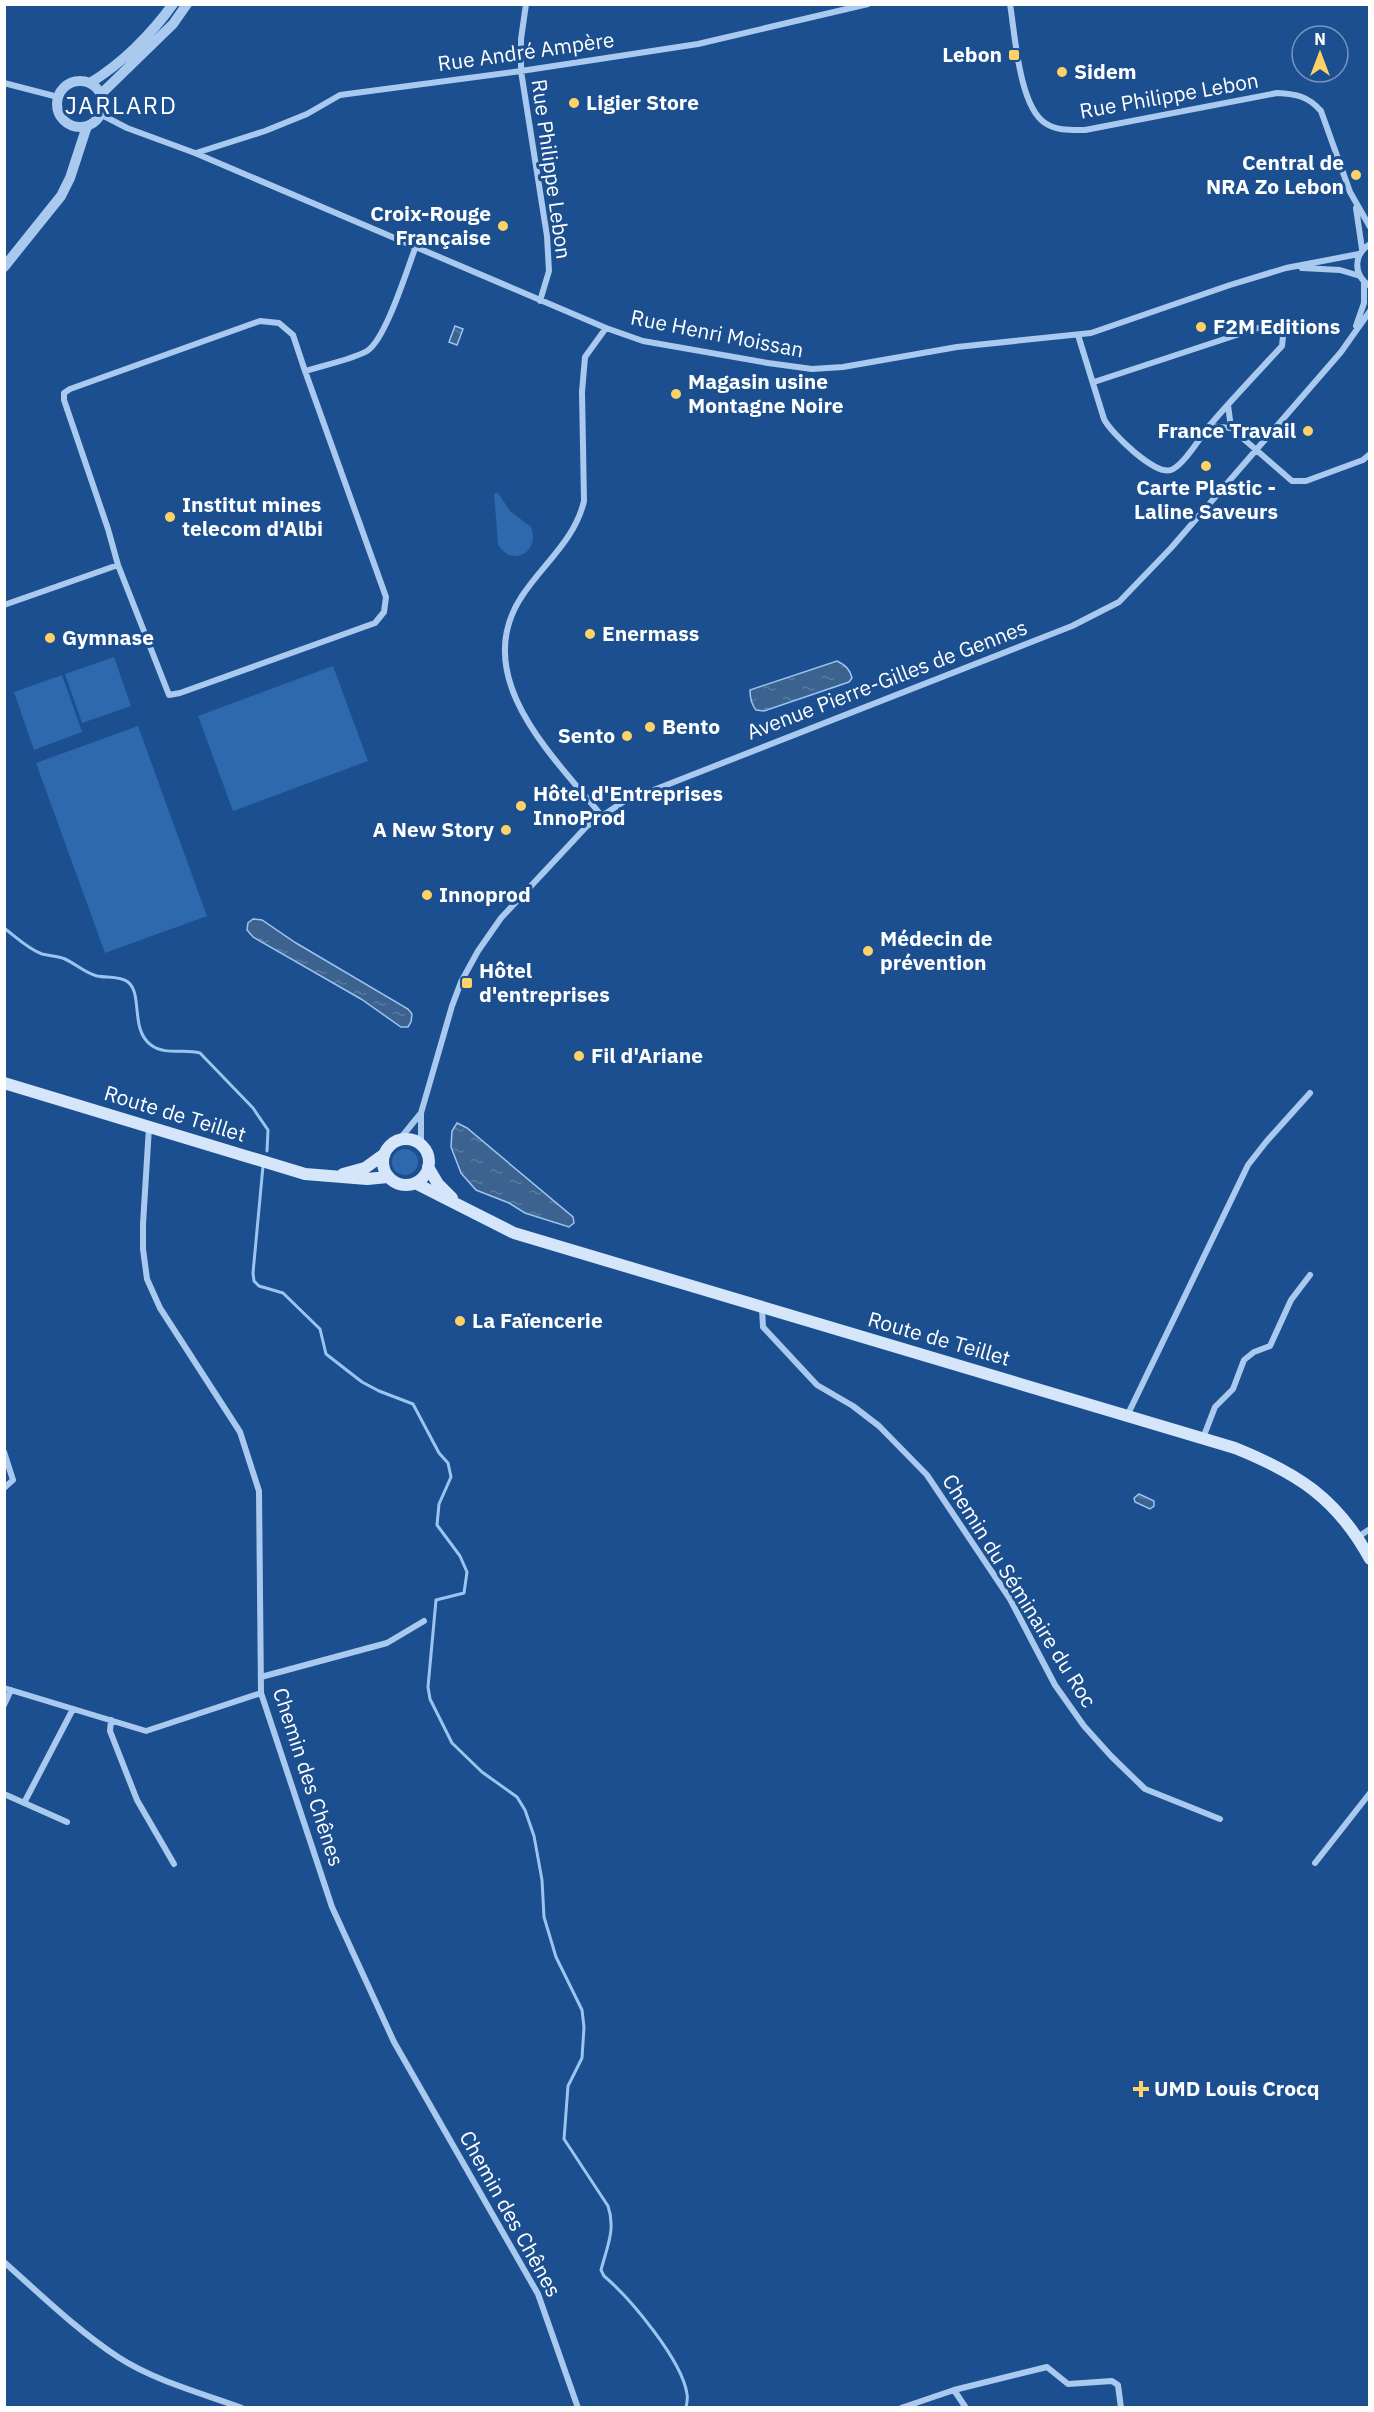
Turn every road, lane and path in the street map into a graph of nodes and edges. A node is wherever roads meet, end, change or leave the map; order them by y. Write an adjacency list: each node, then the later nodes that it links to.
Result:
1 (173, 4): 8 (street)
2 (186, 4): 9 (street)
3 (526, 4): 6 (street, Rue Philippe Lebon)
4 (868, 4): 6 (street, Rue André Ampère)
5 (1010, 4): 16 (street, Rue Philippe Lebon)
6 (521, 71): 15 (street, Rue André Ampère); 24 (street, Rue Philippe Lebon)
7 (4, 83): 10 (street)
8 (90, 83): 9 (street); 10 (street)
9 (101, 94): 11 (street)
10 (58, 97): 12 (street)
11 (100, 114): 13 (street); 15 (street, Rue Henri Moissan)
12 (70, 124): 13 (street); 14 (street)
13 (87, 126): 14 (street)
14 (79, 149): 21 (street)
15 (195, 153): 19 (street, Rue Henri Moissan)
16 (1356, 204): 17 (street, Rue Philippe Lebon); 20 (street, Rue Philippe Lebon)
17 (1370, 227)
18 (1370, 244): 20 (street)
19 (416, 246): 24 (street, Rue Henri Moissan); 29 (street)
20 (1360, 252): 22 (street, Rue Henri Moissan); 23 (street, Rue Philippe Lebon)
21 (4, 267)
22 (1286, 268): 23 (street, Rue Henri Moissan); 28 (street, Rue Henri Moissan)
23 (1364, 281): 27 (street, Avenue Pierre-Gilles de Gennes)
24 (540, 301): 26 (street, Rue Henri Moissan)
25 (1370, 311): 27 (street, Avenue Pierre-Gilles de Gennes)
26 (606, 328): 28 (street, Rue Henri Moissan); 38 (street)
27 (1353, 334): 34 (street, Avenue Pierre-Gilles de Gennes)
28 (1078, 335): 30 (street)
29 (305, 372): 36 (street); 36 (street)
30 (1094, 382): 31 (street); 32 (street)
31 (1228, 404): 32 (street); 33 (street)
32 (1209, 426): 33 (street)
33 (1230, 428): 34 (street)
34 (1256, 450): 35 (street); 38 (street, Avenue Pierre-Gilles de Gennes)
35 (1370, 454)
36 (118, 566): 37 (street)
37 (4, 605)
38 (601, 815): 41 (street, Avenue Pierre-Gilles de Gennes)
39 (4, 1083): 42 (main road, Route de Teillet)
40 (1310, 1093): 53 (street)
41 (421, 1113): 43 (street, Avenue Pierre-Gilles de Gennes); 44 (street, Avenue Pierre-Gilles de Gennes)
42 (149, 1127): 47 (main road, Route de Teillet); 61 (street, Chemin des Chênes)
43 (399, 1140): 44 (main road); 45 (main road)
44 (421, 1144): 46 (main road)
45 (383, 1155): 47 (main road, Route de Teillet); 48 (main road)
46 (428, 1167): 49 (main road); 50 (main road, Route de Teillet)
47 (337, 1177): 48 (main road, Route de Teillet)
48 (388, 1177): 49 (main road)
49 (415, 1183): 50 (main road, Route de Teillet)
50 (464, 1209): 52 (main road, Route de Teillet)
51 (1310, 1275): 54 (street)
52 (762, 1308): 53 (main road, Route de Teillet); 70 (street, Chemin du Séminaire du Roc)
53 (1128, 1414): 54 (main road, Route de Teillet)
54 (1203, 1438): 58 (main road, Route de Teillet)
55 (4, 1452): 56 (street)
56 (4, 1488)
57 (1370, 1528): 58 (street)
58 (1358, 1537): 59 (main road, Route de Teillet)
59 (1370, 1559)
60 (424, 1621): 61 (street)
61 (261, 1677): 63 (street, Chemin des Chênes)
62 (8, 1689): 64 (street); 65 (street)
63 (261, 1693): 66 (street); 77 (street, Chemin des Chênes)
64 (4, 1705)
65 (73, 1709): 66 (street); 69 (street)
66 (111, 1720): 73 (street)
67 (1370, 1792): 72 (street)
68 (4, 1794): 69 (street)
69 (24, 1803): 71 (street)
70 (1220, 1819)
71 (67, 1822)
72 (1315, 1863)
73 (174, 1864)
74 (4, 2262): 76 (street)
75 (954, 2390): 78 (street); 79 (street); 80 (street)
76 (242, 2408)
77 (578, 2408)
78 (902, 2408)
79 (966, 2408)
80 (1121, 2408)

